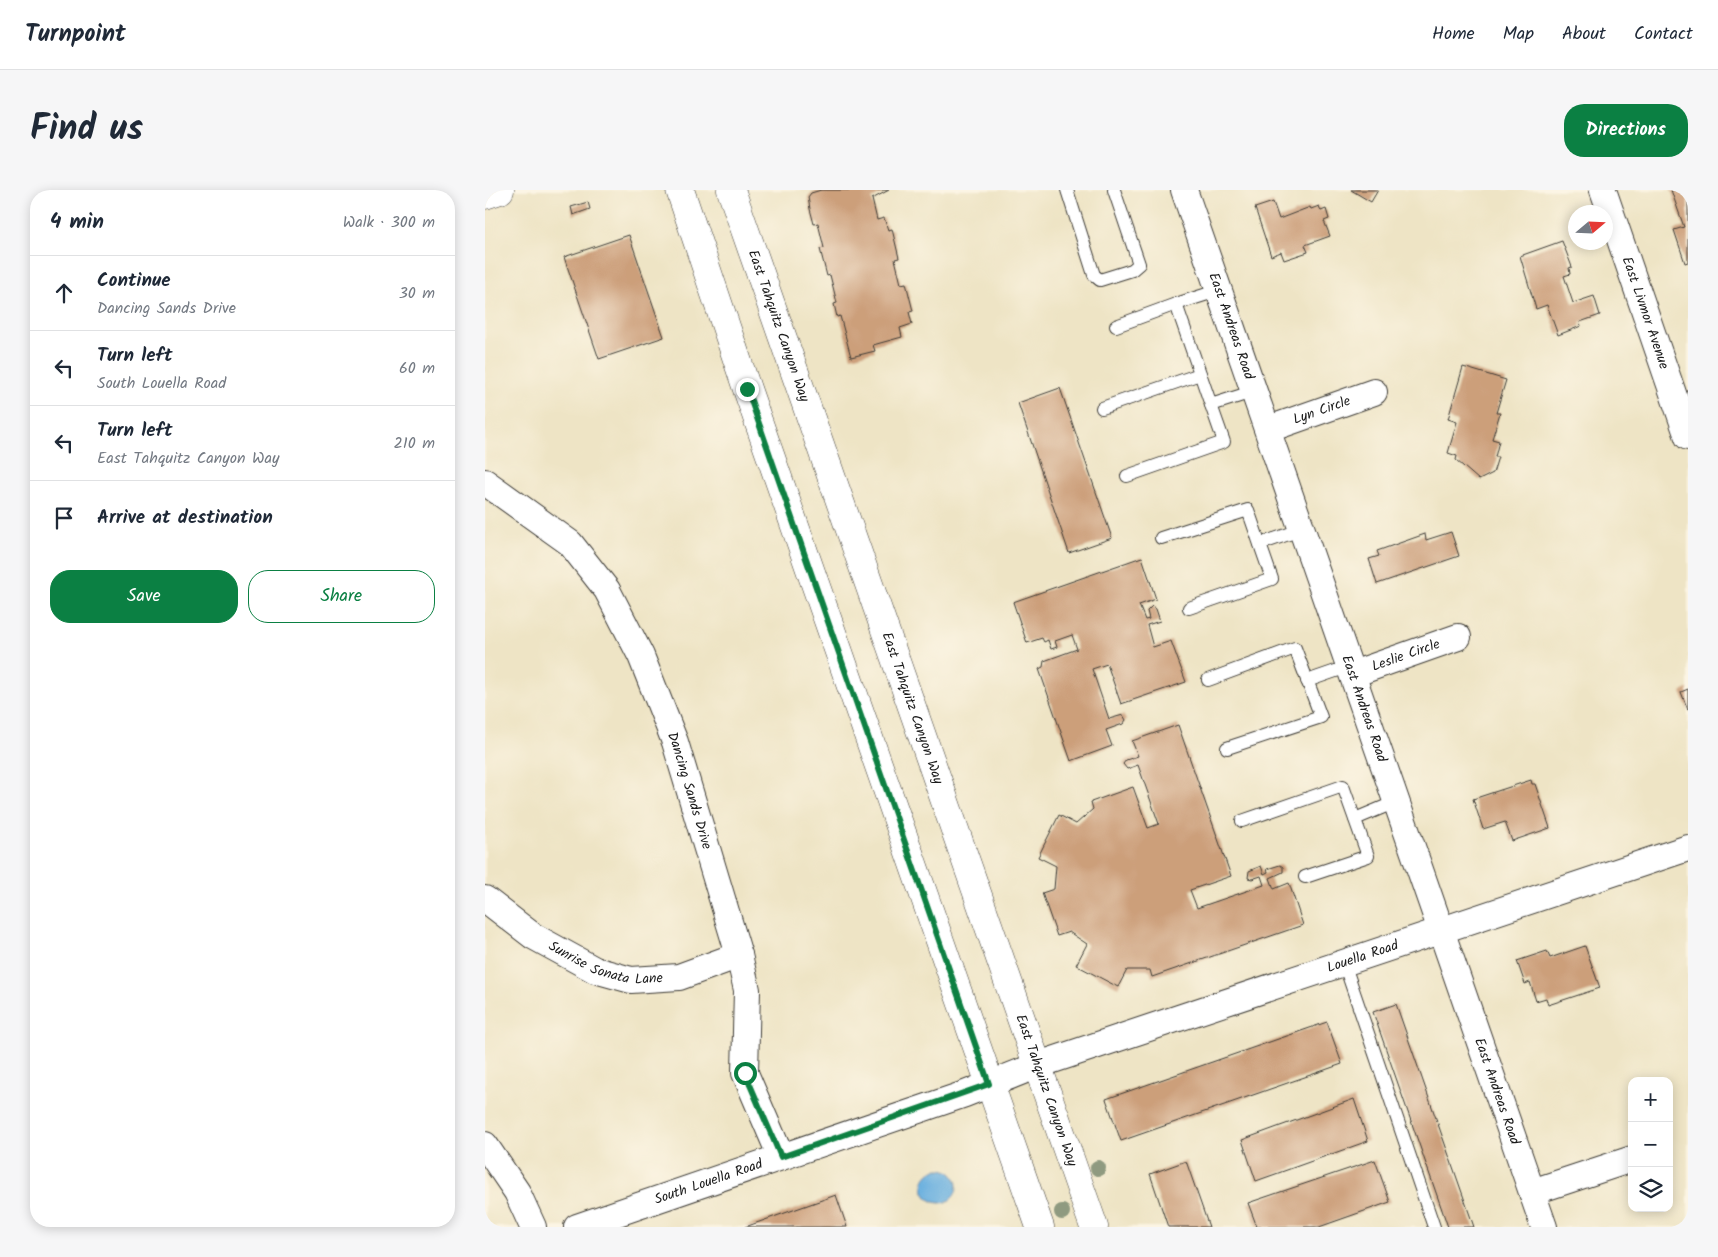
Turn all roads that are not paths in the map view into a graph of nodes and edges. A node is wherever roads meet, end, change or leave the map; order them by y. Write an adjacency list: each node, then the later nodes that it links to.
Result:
1 (500, 190): 8 (main road)
2 (681, 190): 40 (main road)
3 (731, 190): 39 (main road, East Tahquitz Canyon Way)
4 (1067, 190): 5 (lane)
5 (1114, 190)
6 (1184, 190): 9 (street, East Andreas Road)
7 (1603, 190): 18 (street, East Livmor Avenue)
8 (485, 195)
9 (1220, 290): 10 (lane); 13 (street, East Andreas Road)
10 (1176, 304): 11 (lane); 12 (lane)
11 (1116, 326)
12 (1200, 374): 15 (lane); 16 (lane)
13 (1255, 391): 15 (lane); 17 (street, East Andreas Road)
14 (1374, 392): 17 (street, Lyn Circle)
15 (1211, 405): 19 (lane)
16 (1103, 408)
17 (1269, 429): 21 (street, East Andreas Road)
18 (1688, 437)
19 (1127, 476)
20 (485, 482): 37 (street, Dancing Sands Drive)
21 (1303, 529): 23 (lane); 26 (street, East Andreas Road)
22 (1161, 538): 23 (lane)
23 (1259, 544): 24 (lane)
24 (1189, 608)
25 (1458, 637): 26 (street, Leslie Circle)
26 (1352, 670): 28 (lane); 30 (street, East Andreas Road)
27 (1208, 680): 28 (lane)
28 (1307, 681): 29 (lane)
29 (1227, 748)
30 (1398, 801): 31 (lane); 36 (street, East Andreas Road)
31 (1355, 819): 32 (lane); 34 (lane)
32 (1242, 821)
33 (1688, 848): 36 (street, Louella Road)
34 (1305, 878)
35 (485, 899): 37 (street, Sunrise Sonata Lane)
36 (1443, 930): 38 (street, Louella Road); 44 (street, East Andreas Road)
37 (739, 955): 42 (street, Dancing Sands Drive)
38 (1343, 963): 39 (street, Louella Road); 49 (lane)
39 (1038, 1066): 40 (street, South Louella Road); 48 (main road, East Tahquitz Canyon Way)
40 (989, 1084): 42 (street, South Louella Road); 47 (main road)
41 (485, 1145): 45 (street)
42 (781, 1157): 46 (street, South Louella Road)
43 (1628, 1160): 44 (street)
44 (1532, 1192): 50 (street, East Andreas Road)
45 (533, 1227)
46 (577, 1227)
47 (1040, 1227)
48 (1094, 1227)
49 (1435, 1227)
50 (1544, 1227)

